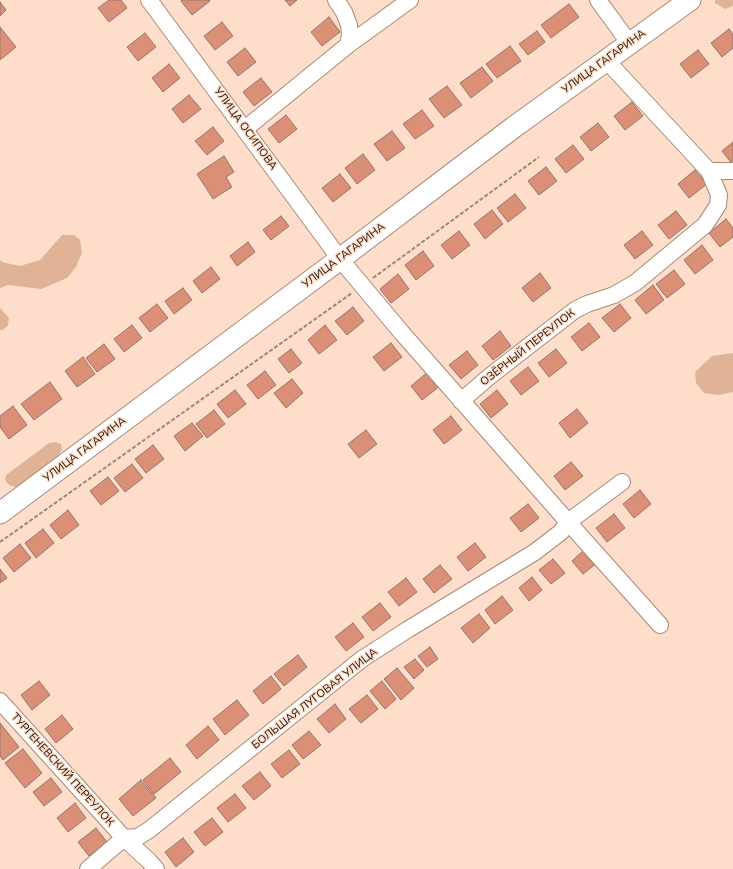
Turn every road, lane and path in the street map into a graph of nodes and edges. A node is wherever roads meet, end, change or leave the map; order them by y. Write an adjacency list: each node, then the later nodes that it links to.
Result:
1 (149, 0): 9 (street, УЛИЦА ОСИПОВА)
2 (336, 0): 7 (street)
3 (410, 0): 7 (street)
4 (598, 0): 6 (street)
5 (690, 0): 6 (main road, УЛИЦА ГАГАРИНА)
6 (630, 44): 8 (main road, УЛИЦА ГАГАРИНА)
7 (348, 45): 9 (street)
8 (606, 60): 11 (street); 13 (main road, УЛИЦА ГАГАРИНА)
9 (245, 129): 13 (street, УЛИЦА ОСИПОВА)
10 (538, 157): 14 (path)
11 (709, 171): 12 (street); 15 (street, ОЗЁРНЫЙ ПЕРЕУЛОК)
12 (733, 171)
13 (340, 259): 14 (street, УЛИЦА ОСИПОВА); 17 (main road, УЛИЦА ГАГАРИНА)
14 (362, 286): 15 (street, УЛИЦА ОСИПОВА); 19 (path)
15 (461, 401): 18 (street, УЛИЦА ОСИПОВА)
16 (622, 482): 18 (street, БОЛЬШАЯ ЛУГОВАЯ УЛИЦА)
17 (0, 513)
18 (568, 522): 20 (street, УЛИЦА ОСИПОВА); 22 (street, БОЛЬШАЯ ЛУГОВАЯ УЛИЦА)
19 (0, 542)
20 (660, 625)
21 (0, 701): 22 (street, ТУРГЕНЕВСКИЙ ПЕРЕУЛОК)
22 (124, 838): 23 (street, БОЛЬШАЯ ЛУГОВАЯ УЛИЦА); 24 (street, ТУРГЕНЕВСКИЙ ПЕРЕУЛОК)
23 (88, 869)
24 (156, 869)

